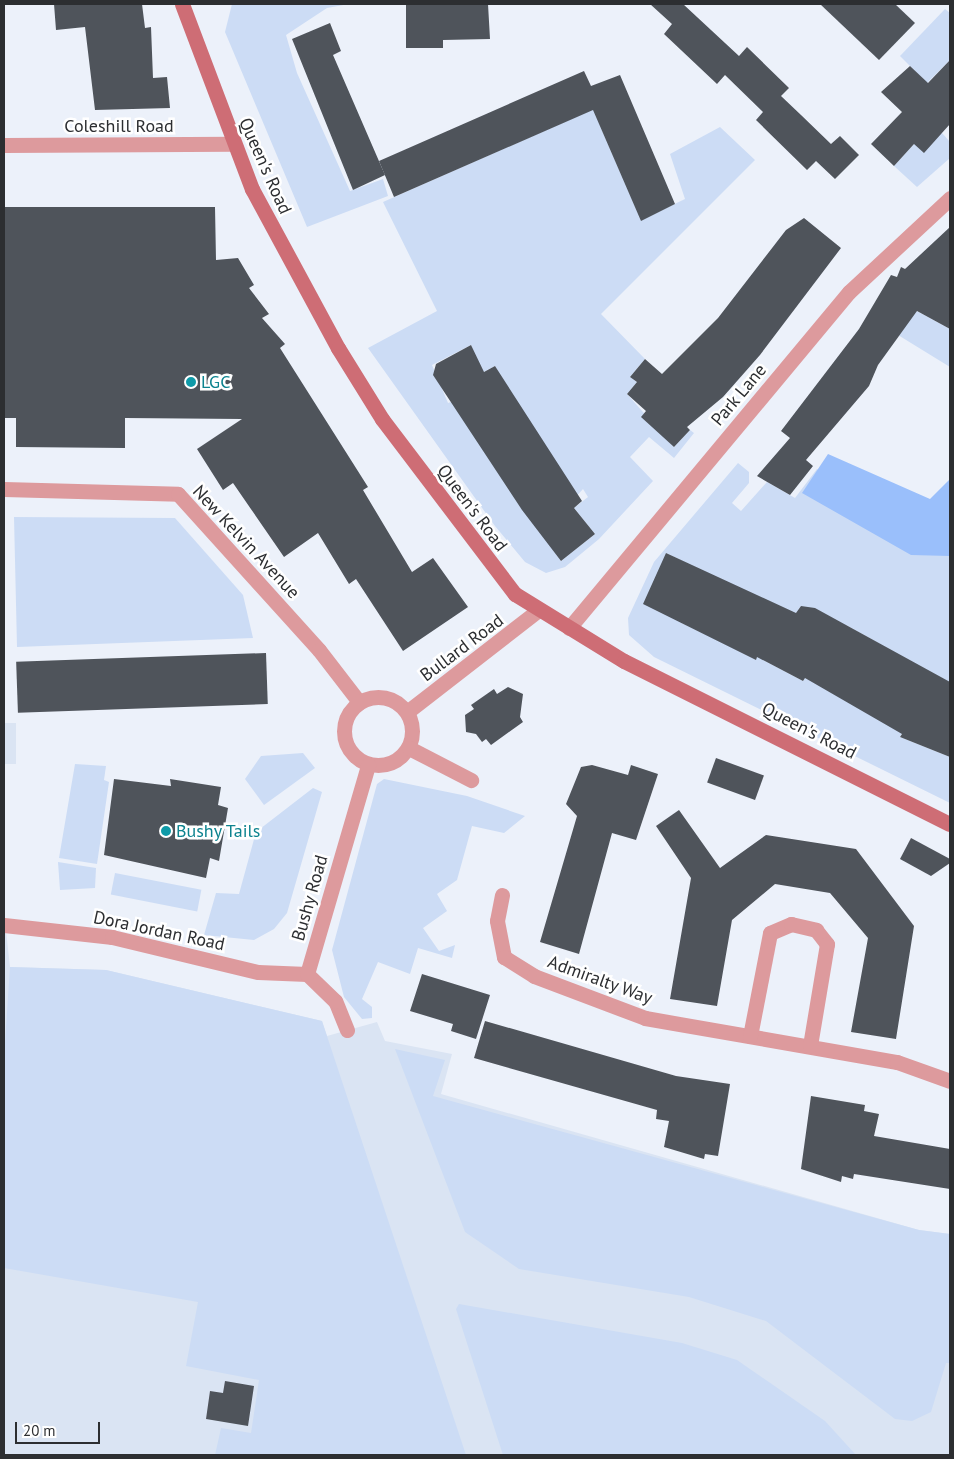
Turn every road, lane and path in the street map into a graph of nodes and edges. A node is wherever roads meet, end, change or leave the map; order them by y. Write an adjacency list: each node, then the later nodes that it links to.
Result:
1 (182, 4): 2 (main road, Queen's Road)
2 (234, 144): 3 (street, Coleshill Road); 6 (main road, Queen's Road)
3 (4, 145)
4 (950, 198): 7 (street, Park Lane)
5 (4, 489): 8 (street, New Kelvin Avenue)
6 (537, 611): 7 (main road, Queen's Road); 9 (street, Bullard Road)
7 (568, 628): 13 (main road, Queen's Road)
8 (359, 702): 9 (street); 11 (street)
9 (407, 712): 10 (street)
10 (409, 748): 11 (street); 12 (street)
11 (368, 765): 16 (street, Bushy Road)
12 (471, 780)
13 (950, 824)
14 (502, 895): 18 (street, Admiralty Way)
15 (4, 925): 16 (street, Dora Jordan Road)
16 (307, 974): 17 (street)
17 (348, 1030)
18 (750, 1036): 19 (street, Admiralty Way); 19 (street)
19 (810, 1046): 20 (street, Admiralty Way)
20 (950, 1081)

